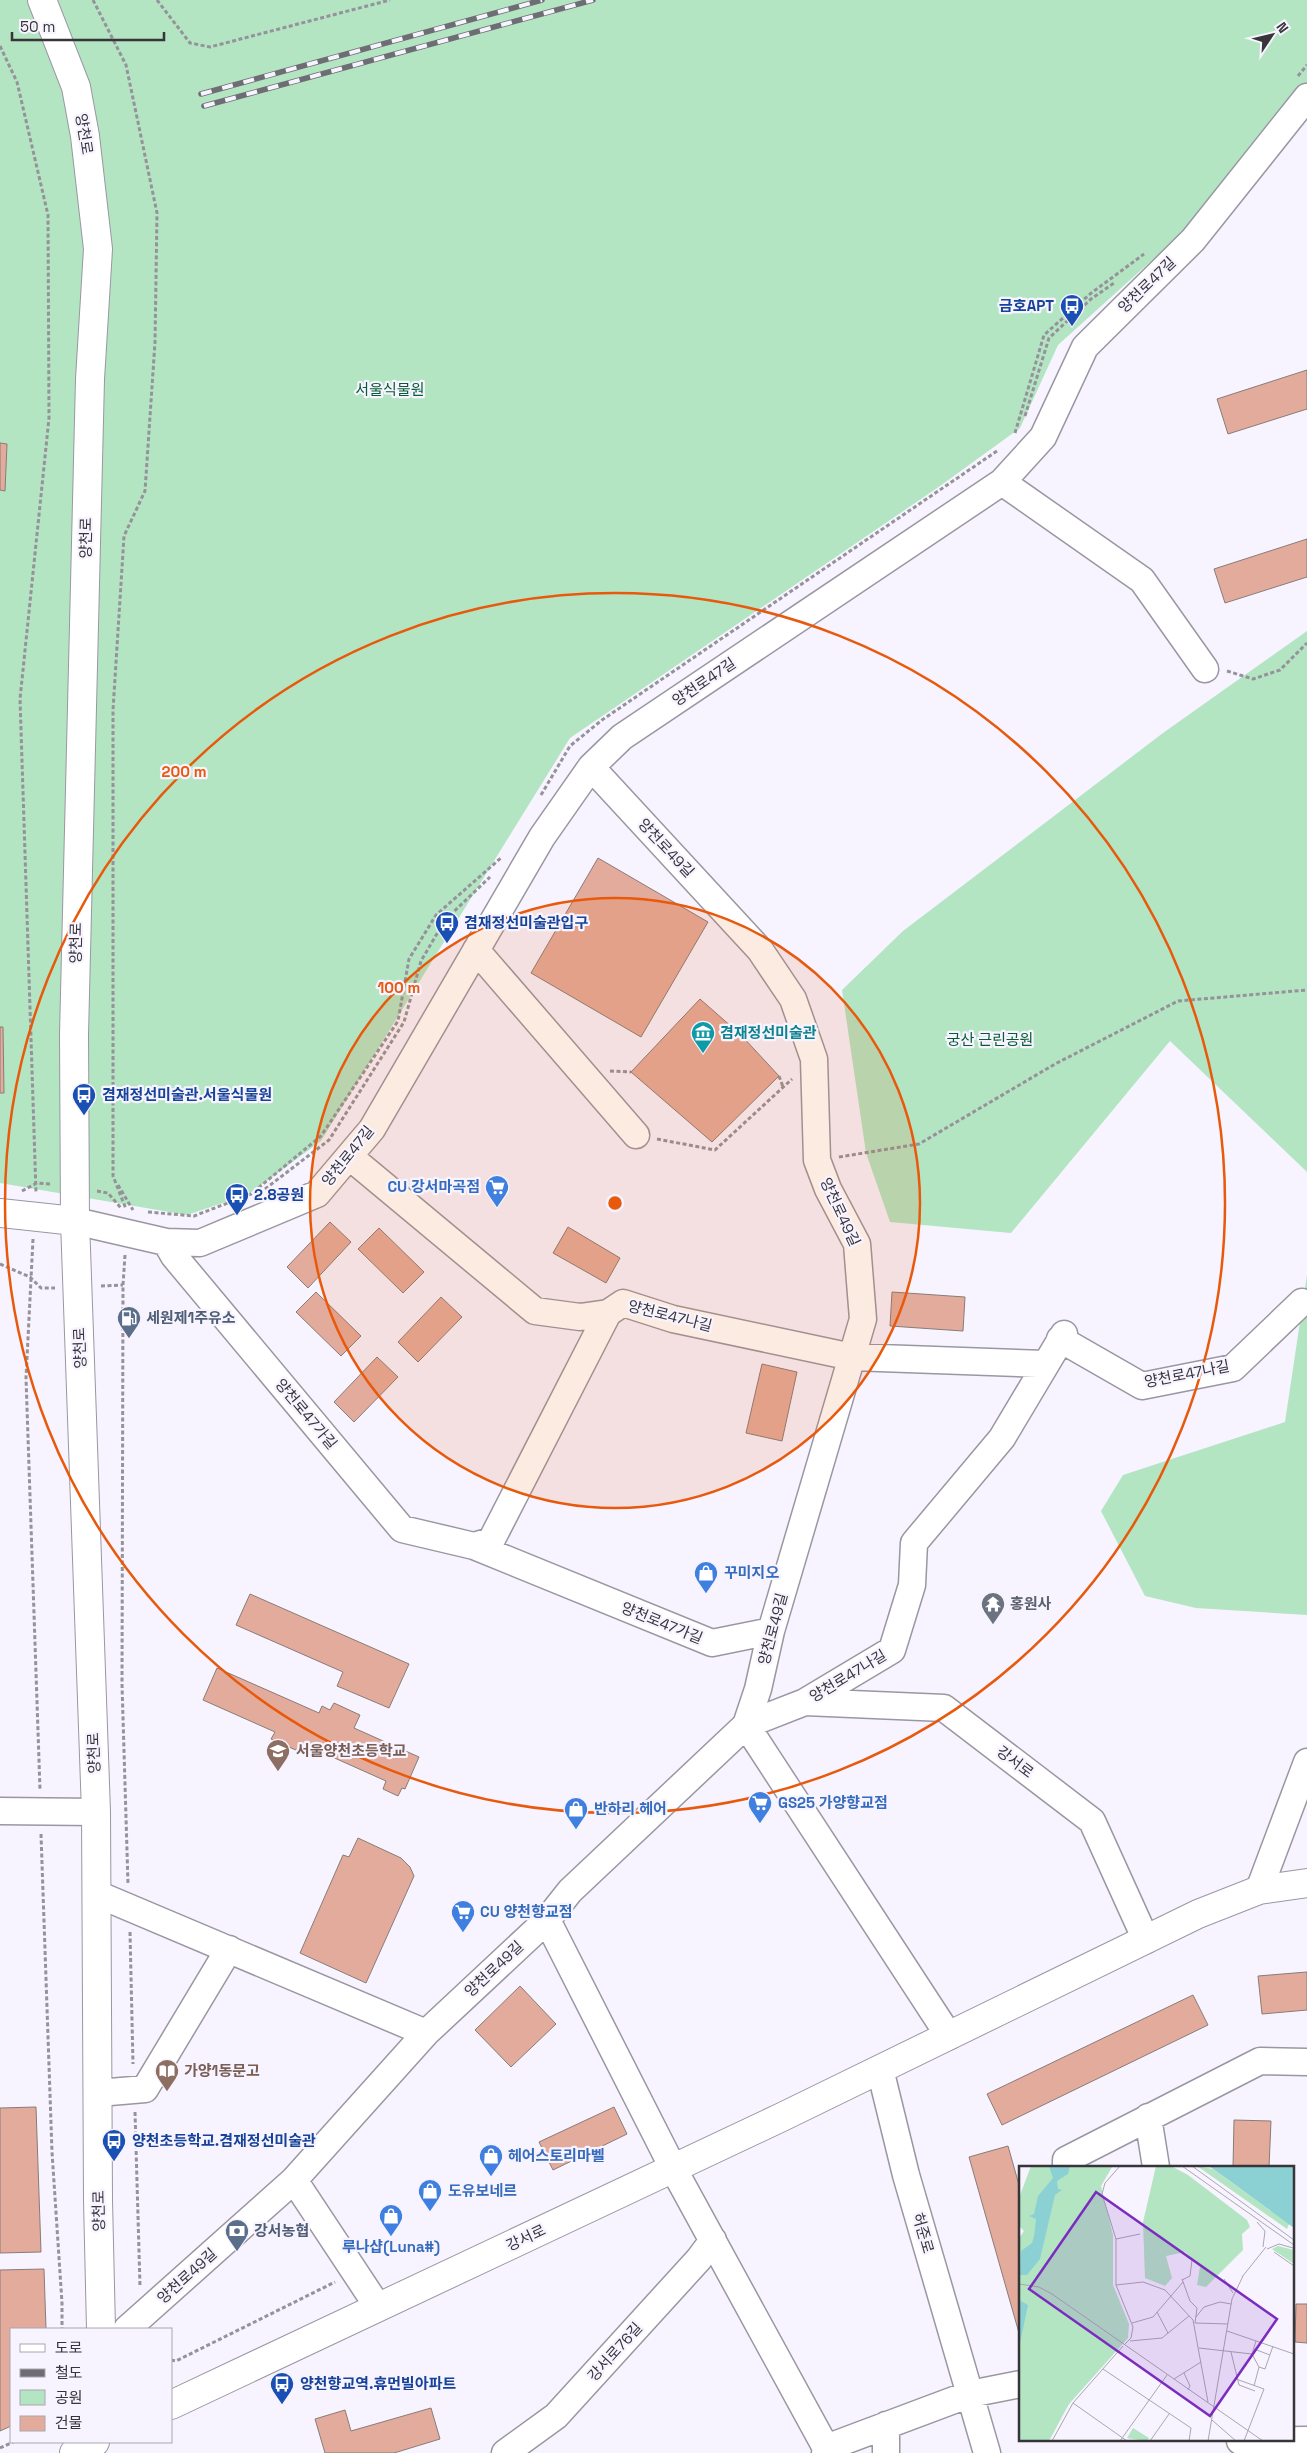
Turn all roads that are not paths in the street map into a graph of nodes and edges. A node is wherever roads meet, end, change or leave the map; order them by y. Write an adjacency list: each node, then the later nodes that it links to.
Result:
1 (42, 0): 10 (main road, 양천로)
2 (1307, 97): 3 (street, 양천로47길)
3 (1002, 482): 4 (street); 5 (street, 양천로47길)
4 (1205, 669)
5 (591, 767): 6 (street, 양천로47길); 14 (street, 양천로49길)
6 (476, 950): 7 (street); 8 (street, 양천로47길)
7 (636, 1136)
8 (350, 1157): 11 (street, 양천로47길); 13 (street, 양천로47나길)
9 (0, 1214): 10 (main road)
10 (75, 1221): 11 (street, 양천로47길); 22 (main road, 양천로)
11 (166, 1242): 16 (street, 양천로47가길)
12 (1302, 1302): 15 (street, 양천로47나길)
13 (608, 1312): 14 (street, 양천로47나길); 16 (street)
14 (852, 1357): 15 (street, 양천로47나길); 17 (street, 양천로49길)
15 (1045, 1364): 18 (street, 양천로47나길)
16 (474, 1546): 17 (street, 양천로47가길)
17 (771, 1632): 19 (street, 양천로49길)
18 (805, 1702): 19 (street, 양천로47나길); 27 (street, 강서로)
19 (746, 1725): 26 (street, 양천로49길); 30 (street)
20 (1307, 1762): 24 (street)
21 (0, 1811): 22 (street)
22 (96, 1812): 25 (main road, 양천로)
23 (1307, 1882): 24 (main road, 강서로)
24 (1259, 1890): 27 (main road, 강서로)
25 (97, 1894): 28 (street); 33 (main road, 양천로)
26 (547, 1920): 29 (street, 양천로49길); 37 (street)
27 (1146, 1940): 30 (main road, 강서로)
28 (229, 1949): 29 (street); 33 (street)
29 (426, 2033): 38 (street, 양천로49길)
30 (949, 2036): 32 (main road, 강서로)
31 (1307, 2062): 34 (street)
32 (880, 2070): 37 (main road, 강서로); 44 (street, 허준로)
33 (98, 2093): 41 (main road, 양천로)
34 (1148, 2117): 35 (street); 36 (street)
35 (1066, 2166)
36 (1156, 2166)
37 (673, 2168): 39 (street); 40 (main road, 강서로)
38 (294, 2180): 40 (street); 42 (street, 양천로49길)
39 (713, 2240): 50 (street); 52 (street, 강서로76길)
40 (378, 2307): 45 (main road, 강서로)
41 (101, 2328)
42 (128, 2328)
43 (1019, 2384): 44 (street)
44 (970, 2394): 46 (street); 54 (street, 허준로)
45 (172, 2405)
46 (886, 2425): 50 (street); 53 (street)
47 (1307, 2440): 48 (street)
48 (1240, 2441)
49 (93, 2443): 51 (main road)
50 (825, 2450)
51 (74, 2453)
52 (506, 2453)
53 (886, 2453)
54 (987, 2453)

